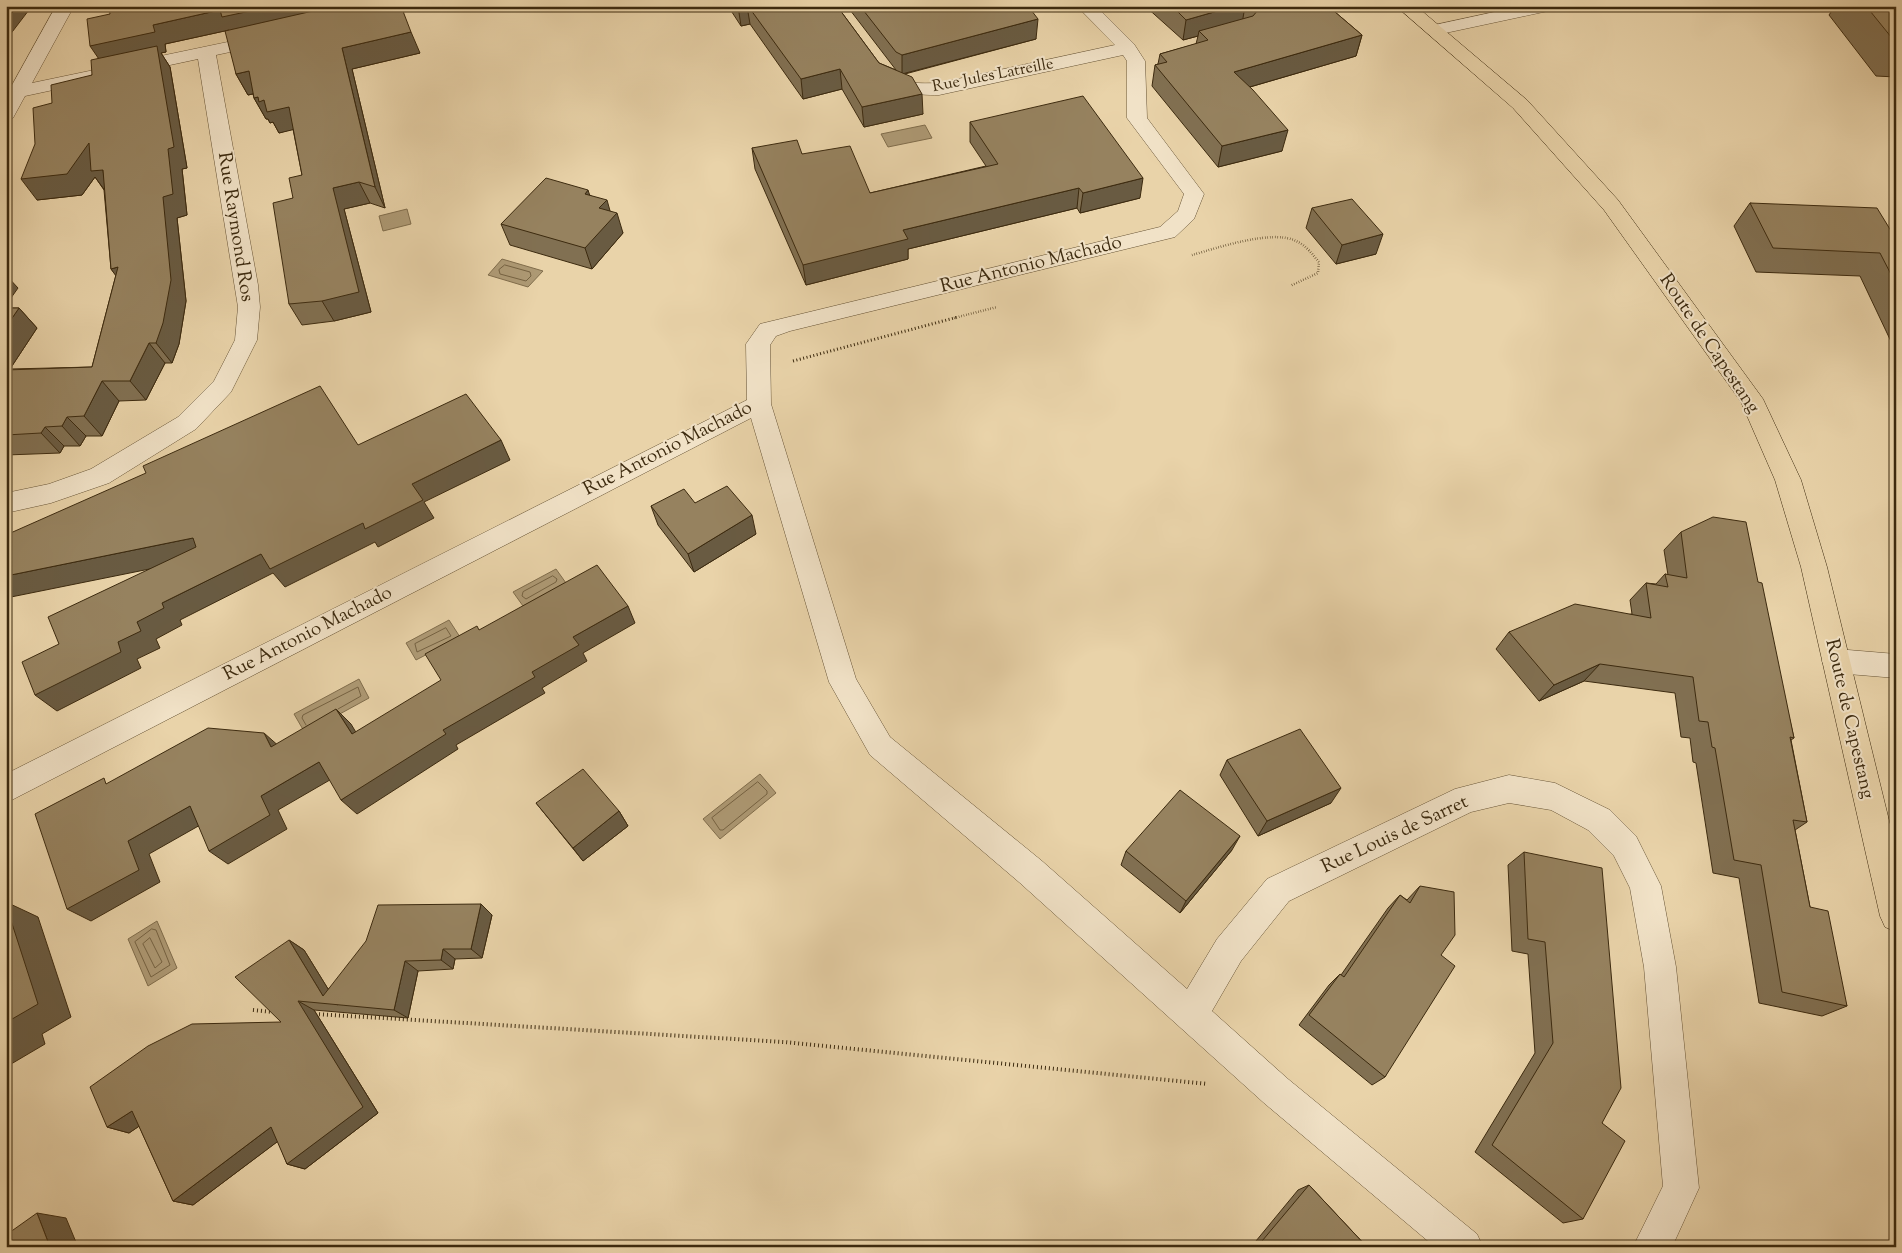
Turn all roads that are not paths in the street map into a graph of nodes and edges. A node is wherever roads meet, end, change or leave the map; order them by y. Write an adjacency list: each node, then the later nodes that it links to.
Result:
1 (65, 6): 13 (street)
2 (406, 6): 6 (street)
3 (1086, 6): 10 (street)
4 (1405, 6): 7 (main road, Route de Capestang)
5 (1548, 6): 7 (street)
6 (350, 19)
7 (1436, 30): 17 (main road, Route de Capestang)
8 (285, 34): 9 (street)
9 (206, 52): 13 (street); 16 (street, Rue Raymond Ros)
10 (1132, 55): 11 (street, Rue Jules Latreille); 12 (street, Rue Jules Latreille); 15 (street, Rue Antonio Machado)
11 (1156, 56)
12 (877, 61)
13 (18, 92): 14 (street)
14 (6, 114)
15 (759, 404): 19 (street, Rue Antonio Machado); 21 (street)
16 (6, 503)
17 (1836, 661): 18 (street); 20 (main road, Route de Capestang)
18 (1896, 666)
19 (6, 789)
20 (1896, 916)
21 (1191, 1015): 22 (street); 23 (street, Rue Louis de Sarret)
22 (1464, 1247)
23 (1652, 1247)

